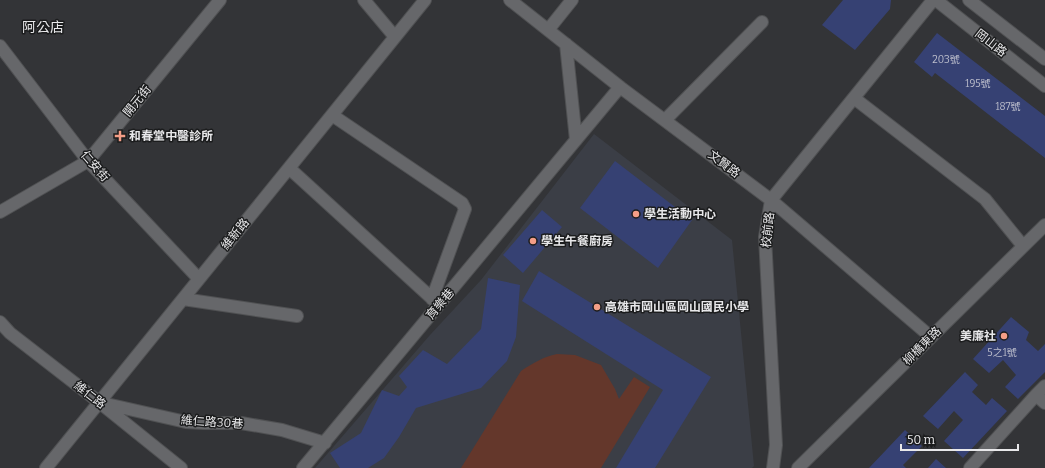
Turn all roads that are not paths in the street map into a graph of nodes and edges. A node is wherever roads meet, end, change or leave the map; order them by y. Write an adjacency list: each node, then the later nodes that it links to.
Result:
1 (220, 0): 20 (street, 開元街)
2 (364, 0): 10 (street)
3 (425, 0): 10 (street, 維新路)
4 (510, 0): 9 (street, 文賢路)
5 (572, 0): 9 (street)
6 (935, 0): 14 (street, 岡山路); 16 (street, 校前路)
7 (969, 0): 13 (street, 岡山路)
8 (762, 22): 18 (street)
9 (548, 30): 11 (street, 文賢路)
10 (395, 37): 17 (street, 維新路)
11 (566, 44): 15 (street, 文賢路); 19 (street)
12 (0, 46): 20 (street, 仁安街)
13 (1045, 59)
14 (1045, 86)
15 (620, 87): 18 (street, 文賢路); 19 (street, 育樂巷)
16 (854, 98): 22 (street, 校前路); 25 (street)
17 (332, 115): 21 (street, 維新路); 28 (street)
18 (665, 120): 22 (street, 文賢路)
19 (576, 140): 28 (street, 育樂巷)
20 (88, 161): 23 (street, 開元街); 26 (street, 仁安街)
21 (289, 168): 26 (street, 維新路); 28 (street)
22 (771, 200): 31 (street, 文賢路); 38 (street, 校前路)
23 (0, 212)
24 (1045, 225): 25 (street, 柳橋東路)
25 (1023, 246): 31 (street, 柳橋東路)
26 (199, 279): 27 (street, 維新路)
27 (183, 298): 29 (street); 33 (street, 維新路)
28 (436, 302): 34 (street, 育樂巷)
29 (298, 316)
30 (0, 322): 33 (street, 維仁路)
31 (931, 337): 39 (street, 柳橋東路)
32 (1042, 395): 40 (street)
33 (99, 402): 34 (street, 維仁路30巷); 35 (street, 維新路); 36 (street, 維仁路)
34 (325, 443): 37 (street, 育樂巷)
35 (46, 468)
36 (181, 468)
37 (303, 468)
38 (772, 468)
39 (798, 468)
40 (970, 468)

